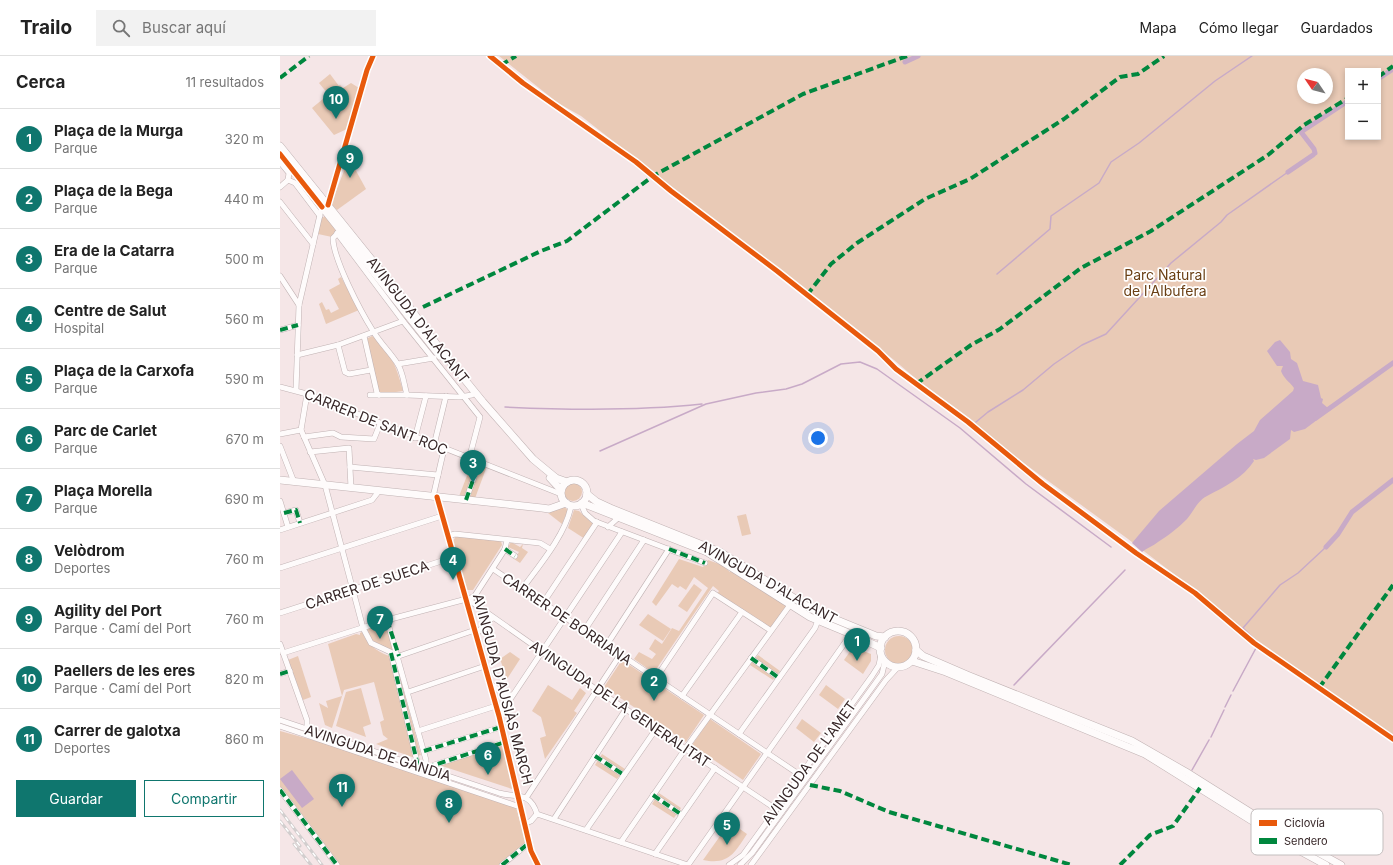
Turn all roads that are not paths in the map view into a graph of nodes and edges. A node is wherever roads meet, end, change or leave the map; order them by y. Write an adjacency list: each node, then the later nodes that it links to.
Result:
1 (373, 56): 8 (street)
2 (280, 146): 8 (main road, AVINGUDA D'ALACANT)
3 (280, 154): 8 (main road, AVINGUDA D'ALACANT)
4 (280, 162): 5 (street)
5 (288, 180): 6 (street); 9 (street)
6 (280, 187)
7 (280, 202): 11 (street)
8 (325, 206): 9 (street); 10 (main road, AVINGUDA D'ALACANT); 49 (main road, AVINGUDA D'ALACANT)
9 (320, 216): 11 (street)
10 (339, 232): 14 (street, AVINGUDA D'ALACANT); 17 (street); 30 (main road, AVINGUDA D'ALACANT)
11 (313, 244): 13 (street)
12 (280, 276): 13 (street)
13 (299, 305): 15 (street)
14 (403, 321): 17 (street); 21 (street, AVINGUDA D'ALACANT)
15 (298, 325): 16 (street); 20 (street)
16 (280, 330)
17 (373, 332): 18 (street); 22 (street)
18 (364, 336): 19 (street); 23 (street)
19 (338, 345): 20 (street); 23 (street)
20 (297, 355): 25 (street)
21 (434, 358): 22 (street); 33 (street, AVINGUDA D'ALACANT)
22 (398, 364): 29 (street)
23 (371, 370): 28 (street)
24 (280, 387): 25 (street, CARRER DE SANT ROC)
25 (296, 390): 26 (street, CARRER DE SANT ROC)
26 (307, 394): 34 (street, CARRER DE SANT ROC); 35 (street)
27 (370, 395): 28 (street)
28 (379, 395): 29 (street)
29 (407, 395): 31 (street)
30 (472, 395): 33 (street); 53 (main road, AVINGUDA D'ALACANT)
31 (426, 396): 32 (street); 38 (street)
32 (446, 396): 33 (street); 39 (street)
33 (463, 396): 43 (street, AVINGUDA D'ALACANT)
34 (380, 424): 37 (street); 38 (street, CARRER DE SANT ROC)
35 (301, 430): 36 (street); 37 (street)
36 (280, 434)
37 (304, 437): 42 (street)
38 (415, 438): 39 (street, CARRER DE SANT ROC)
39 (434, 445): 41 (street, CARRER DE SANT ROC)
40 (280, 446): 48 (street)
41 (444, 449): 43 (street, CARRER DE SANT ROC); 46 (street)
42 (310, 452): 45 (street); 50 (street)
43 (469, 459): 44 (street, CARRER DE SANT ROC)
44 (479, 463): 53 (street, CARRER DE SANT ROC); 56 (street)
45 (350, 467): 46 (street); 51 (street)
46 (438, 475): 55 (street)
47 (280, 480): 48 (main road)
48 (294, 482): 50 (main road)
49 (567, 482): 53 (main road); 54 (main road)
50 (325, 485): 51 (main road); 61 (street)
51 (351, 488): 52 (main road)
52 (379, 491): 55 (main road); 61 (street)
53 (561, 492): 59 (main road)
54 (587, 494): 58 (main road); 98 (main road, AVINGUDA D'ALACANT)
55 (435, 497): 56 (main road); 62 (street, AVINGUDA D'AUSIÀS MARCH)
56 (466, 500): 59 (main road)
57 (280, 501): 60 (street)
58 (581, 504): 59 (main road); 63 (main road, AVINGUDA D'ALACANT); 64 (street, AVINGUDA D'ALACANT)
59 (568, 505): 75 (street)
60 (284, 513): 65 (street); 66 (street)
61 (332, 513): 65 (street); 73 (street)
62 (442, 516): 70 (street, AVINGUDA D'AUSIÀS MARCH); 73 (street)
63 (618, 518): 67 (street); 86 (main road, AVINGUDA D'ALACANT)
64 (597, 522): 67 (street, AVINGUDA D'ALACANT); 85 (street)
65 (300, 523): 66 (street)
66 (288, 527): 68 (street)
67 (608, 527): 69 (street, AVINGUDA D'ALACANT)
68 (280, 530)
69 (622, 532): 72 (street, AVINGUDA D'ALACANT); 90 (street)
70 (448, 536): 71 (street); 78 (street, AVINGUDA D'AUSIÀS MARCH)
71 (507, 540): 74 (street); 75 (street)
72 (644, 540): 76 (street, AVINGUDA D'ALACANT); 95 (street)
73 (342, 549): 80 (street); 83 (street)
74 (505, 549): 77 (street); 81 (street)
75 (550, 549): 82 (street)
76 (668, 549): 79 (street, AVINGUDA D'ALACANT); 100 (street)
77 (515, 556)
78 (454, 557): 83 (street, CARRER DE SUECA); 84 (street, AVINGUDA D'AUSIÀS MARCH)
79 (705, 563)
80 (280, 568)
81 (493, 569): 82 (street, CARRER DE BORRIANA); 84 (street)
82 (522, 589): 85 (street, CARRER DE BORRIANA)
83 (353, 590): 88 (street, CARRER DE SUECA); 93 (street)
84 (466, 598): 89 (street, AVINGUDA DE LA GENERALITAT); 91 (street); 96 (street, AVINGUDA D'AUSIÀS MARCH)
85 (543, 603): 90 (street, CARRER DE BORRIANA)
86 (790, 605): 92 (main road, AVINGUDA D'ALACANT); 94 (street)
87 (742, 612): 94 (street); 114 (street); 120 (street)
88 (280, 613)
89 (493, 618): 96 (street); 102 (street, AVINGUDA DE LA GENERALITAT)
90 (565, 618): 95 (street, CARRER DE BORRIANA); 102 (street)
91 (387, 620): 93 (street); 107 (street)
92 (818, 620): 97 (main road, AVINGUDA D'ALACANT); 115 (street)
93 (363, 628): 103 (street); 104 (street)
94 (770, 630): 108 (street)
95 (584, 631): 100 (street, CARRER DE BORRIANA)
96 (475, 632): 107 (street); 110 (street, AVINGUDA D'AUSIÀS MARCH)
97 (851, 634): 106 (main road, AVINGUDA D'ALACANT); 135 (street)
98 (885, 637): 101 (main road); 106 (main road)
99 (280, 644): 103 (street)
100 (606, 646): 105 (street, CARRER DE BORRIANA)
101 (916, 650): 109 (main road); 149 (main road)
102 (543, 651): 117 (street, AVINGUDA DE LA GENERALITAT); 119 (street)
103 (283, 653): 112 (street)
104 (391, 653): 107 (street); 137 (street)
105 (620, 655): 114 (street, CARRER DE BORRIANA); 117 (street)
106 (882, 655): 111 (main road); 141 (street, AVINGUDA DE L'AMET); 166 (street, AVINGUDA DE L'AMET)
107 (398, 656): 118 (street)
108 (751, 658): 115 (street); 123 (street)
109 (912, 661): 111 (main road); 153 (main road)
110 (485, 666): 116 (street, AVINGUDA D'AUSIÀS MARCH); 118 (street)
111 (898, 667): 167 (street, AVINGUDA DE L'AMET)
112 (290, 671): 113 (street); 128 (street)
113 (280, 674)
114 (656, 678): 120 (street, CARRER DE BORRIANA)
115 (779, 678): 131 (street)
116 (490, 683): 119 (street); 121 (street, AVINGUDA D'AUSIÀS MARCH)
117 (597, 690): 122 (street, AVINGUDA DE LA GENERALITAT); 146 (street)
118 (408, 692): 130 (street)
119 (512, 695): 124 (street)
120 (682, 696): 123 (street, CARRER DE BORRIANA)
121 (496, 706): 124 (street, AVINGUDA D'AUSIÀS MARCH); 130 (street)
122 (626, 709): 129 (street, AVINGUDA DE LA GENERALITAT); 136 (street)
123 (710, 715): 131 (street, CARRER DE BORRIANA); 133 (street)
124 (499, 716): 127 (street, AVINGUDA D'AUSIÀS MARCH)
125 (280, 720): 128 (street, AVINGUDA DE GANDIA)
126 (280, 726): 147 (street, AVINGUDA DE GANDIA)
127 (501, 727): 132 (street, AVINGUDA D'AUSIÀS MARCH); 134 (street)
128 (307, 729): 137 (street, AVINGUDA DE GANDIA)
129 (656, 729): 133 (street, AVINGUDA DE LA GENERALITAT); 140 (street)
130 (418, 731): 134 (street)
131 (739, 734): 135 (street, CARRER DE BORRIANA)
132 (505, 742): 139 (street); 145 (street, AVINGUDA D'AUSIÀS MARCH)
133 (686, 749): 138 (street, AVINGUDA DE LA GENERALITAT); 144 (street)
134 (424, 751): 139 (street)
135 (767, 752): 141 (street, CARRER DE BORRIANA); 142 (street)
136 (595, 756): 140 (street); 152 (street)
137 (418, 766): 139 (street, AVINGUDA DE GANDIA)
138 (715, 768): 142 (street, AVINGUDA DE LA GENERALITAT); 151 (street)
139 (427, 769): 145 (street, AVINGUDA DE GANDIA)
140 (624, 775): 155 (street)
141 (800, 775): 148 (street, AVINGUDA DE L'AMET)
142 (742, 786): 148 (street, AVINGUDA DE LA GENERALITAT); 164 (street)
143 (280, 790): 161 (street)
144 (653, 795): 151 (street); 156 (street)
145 (518, 796): 146 (street, AVINGUDA DE GANDIA); 147 (street, AVINGUDA D'AUSIÀS MARCH)
146 (526, 798): 150 (street)
147 (520, 807): 154 (street, AVINGUDA D'AUSIÀS MARCH)
148 (776, 809): 165 (street, AVINGUDA DE L'AMET)
149 (1251, 813)
150 (537, 814): 152 (street); 154 (street)
151 (682, 815): 158 (street)
152 (554, 819): 155 (street)
153 (1251, 820)
154 (524, 824): 157 (street, AVINGUDA D'AUSIÀS MARCH)
155 (586, 830): 156 (street)
156 (621, 842): 158 (street)
157 (529, 843): 162 (street); 163 (street, AVINGUDA D'AUSIÀS MARCH)
158 (654, 854): 164 (street)
159 (1308, 855): 168 (main road)
160 (1324, 855): 169 (main road)
161 (337, 865)
162 (502, 865)
163 (538, 865)
164 (688, 865)
165 (728, 865)
166 (740, 865)
167 (751, 865)
168 (1326, 865)
169 (1342, 865)

